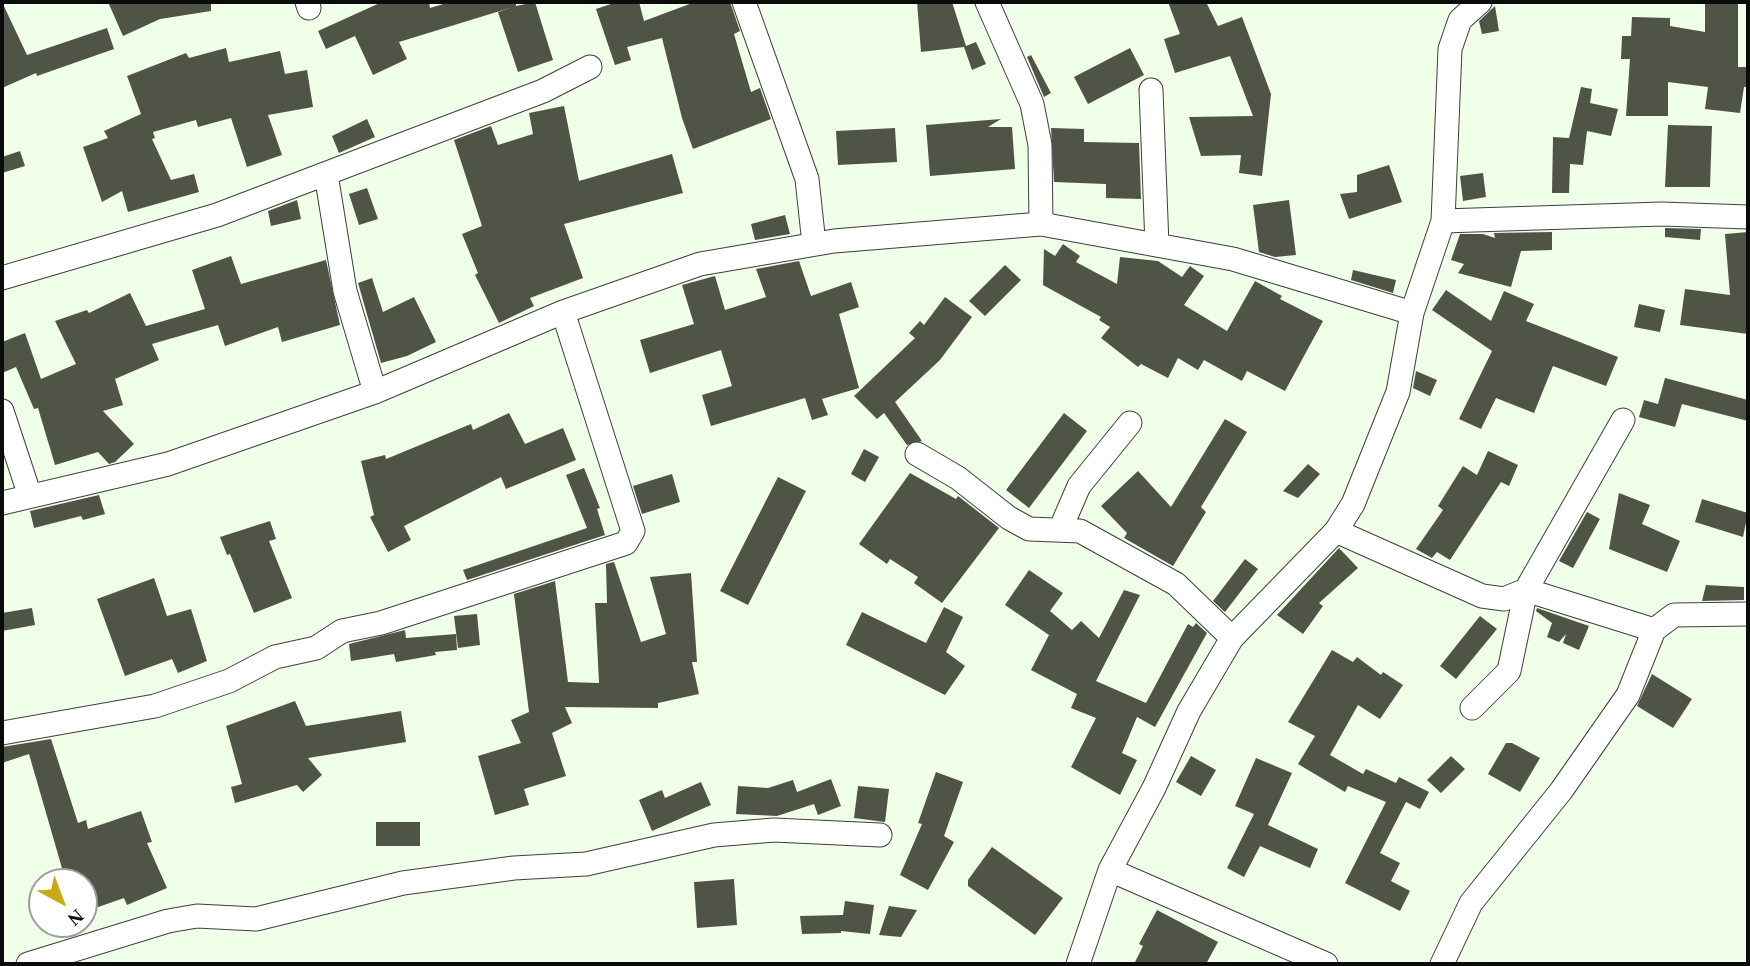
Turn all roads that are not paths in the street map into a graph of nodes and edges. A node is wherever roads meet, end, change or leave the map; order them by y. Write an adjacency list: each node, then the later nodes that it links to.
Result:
1 (744, 2): 11 (street)
2 (987, 2): 10 (street)
3 (1480, 2): 4 (street)
4 (1456, 11): 9 (street)
5 (590, 67): 7 (street)
6 (1151, 90): 12 (street)
7 (326, 174): 13 (street); 16 (street)
8 (1748, 217): 9 (street)
9 (1443, 221): 15 (street)
10 (1041, 224): 11 (street); 12 (street)
11 (814, 244): 14 (street)
12 (1157, 245): 15 (street)
13 (2, 278)
14 (563, 312): 16 (street); 30 (street)
15 (1412, 313): 24 (street)
16 (375, 392): 21 (street)
17 (2, 411): 21 (street)
18 (1623, 420): 25 (street)
19 (1130, 423): 23 (street)
20 (918, 454): 23 (street)
21 (30, 496): 22 (street)
22 (2, 503)
23 (1060, 530): 28 (street)
24 (1336, 531): 25 (street); 28 (street)
25 (1526, 590): 27 (street); 29 (street)
26 (1748, 614): 27 (street)
27 (1654, 630): 36 (street)
28 (1232, 638): 32 (street)
29 (1472, 708)
30 (2, 733)
31 (880, 835): 33 (street)
32 (1110, 870): 34 (street); 35 (street)
33 (28, 964)
34 (1077, 964)
35 (1326, 964)
36 (1442, 964)

